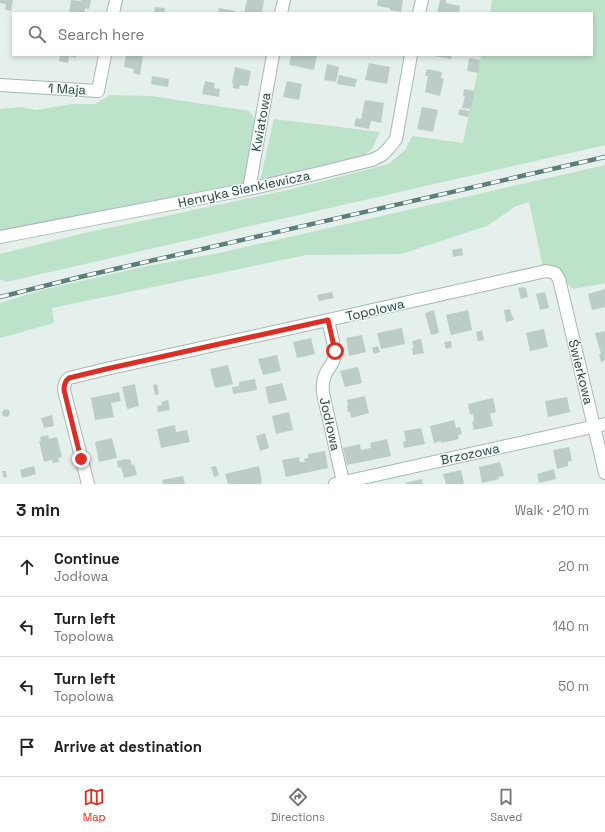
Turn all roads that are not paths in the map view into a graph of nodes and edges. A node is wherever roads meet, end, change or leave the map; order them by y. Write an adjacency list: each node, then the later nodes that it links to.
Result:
1 (116, 0): 4 (street)
2 (284, 0): 5 (street)
3 (422, 0): 6 (street)
4 (113, 12)
5 (281, 12)
6 (420, 12)
7 (105, 56): 10 (street, 1 Maja)
8 (273, 56): 11 (street, Kwiatowa)
9 (412, 56): 11 (street, Henryka Sienkiewicza)
10 (0, 86)
11 (249, 189): 12 (street, Henryka Sienkiewicza)
12 (0, 238)
13 (555, 273): 14 (street, Topolowa); 15 (street, Świerkowa)
14 (328, 320): 17 (street, Jodłowa); 18 (street, Topolowa)
15 (600, 425): 16 (street, Świerkowa); 17 (street, Brzozowa)
16 (605, 473)
17 (339, 483)
18 (88, 484)

